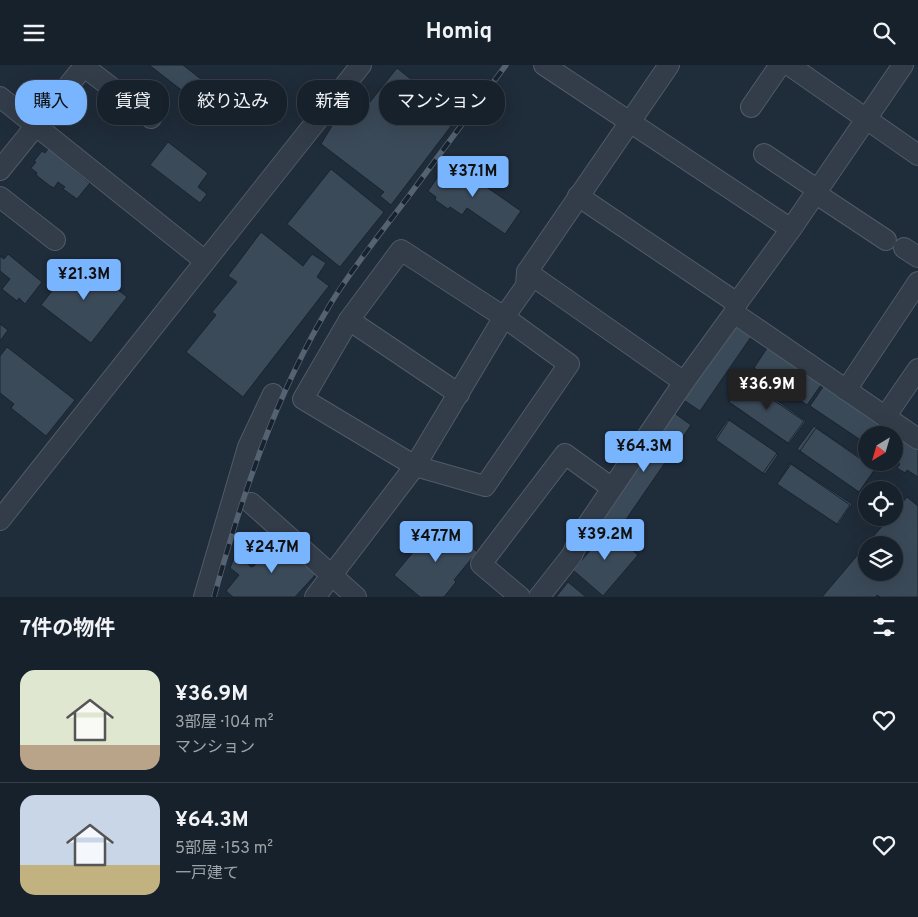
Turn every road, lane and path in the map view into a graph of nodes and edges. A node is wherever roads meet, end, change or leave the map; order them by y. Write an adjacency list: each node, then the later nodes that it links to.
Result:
1 (83, 65): 8 (street); 13 (street)
2 (361, 65): 23 (street)
3 (544, 65): 12 (street)
4 (669, 65): 12 (street)
5 (780, 65): 10 (street)
6 (789, 65): 11 (street)
7 (903, 65): 11 (street)
8 (102, 80)
9 (0, 97): 13 (street)
10 (751, 107)
11 (867, 119): 15 (street); 17 (street)
12 (630, 122): 18 (street); 20 (street)
13 (36, 126): 16 (street); 23 (street)
14 (764, 154): 17 (street)
15 (918, 155)
16 (0, 170)
17 (816, 192): 20 (street); 22 (street)
18 (578, 196): 24 (street); 26 (street)
19 (0, 197): 21 (street)
20 (791, 229): 26 (street)
21 (55, 240)
22 (886, 241)
23 (205, 261): 39 (street)
24 (527, 271): 27 (street); 30 (street)
25 (918, 282): 31 (street)
26 (736, 308): 30 (street); 31 (street)
27 (504, 317): 28 (street); 33 (street); 36 (street)
28 (348, 320): 33 (street); 36 (street)
29 (918, 369): 34 (street)
30 (684, 382): 37 (street)
31 (846, 390): 34 (street)
32 (274, 394): 41 (street)
33 (458, 394): 36 (street)
34 (885, 417): 35 (street)
35 (918, 439)
36 (415, 466): 40 (street)
37 (612, 488): 44 (street); 45 (street)
38 (251, 503): 40 (street)
39 (0, 520)
40 (332, 576): 42 (street); 43 (street)
41 (204, 597)
42 (316, 597)
43 (356, 597)
44 (520, 597)
45 (539, 597)

